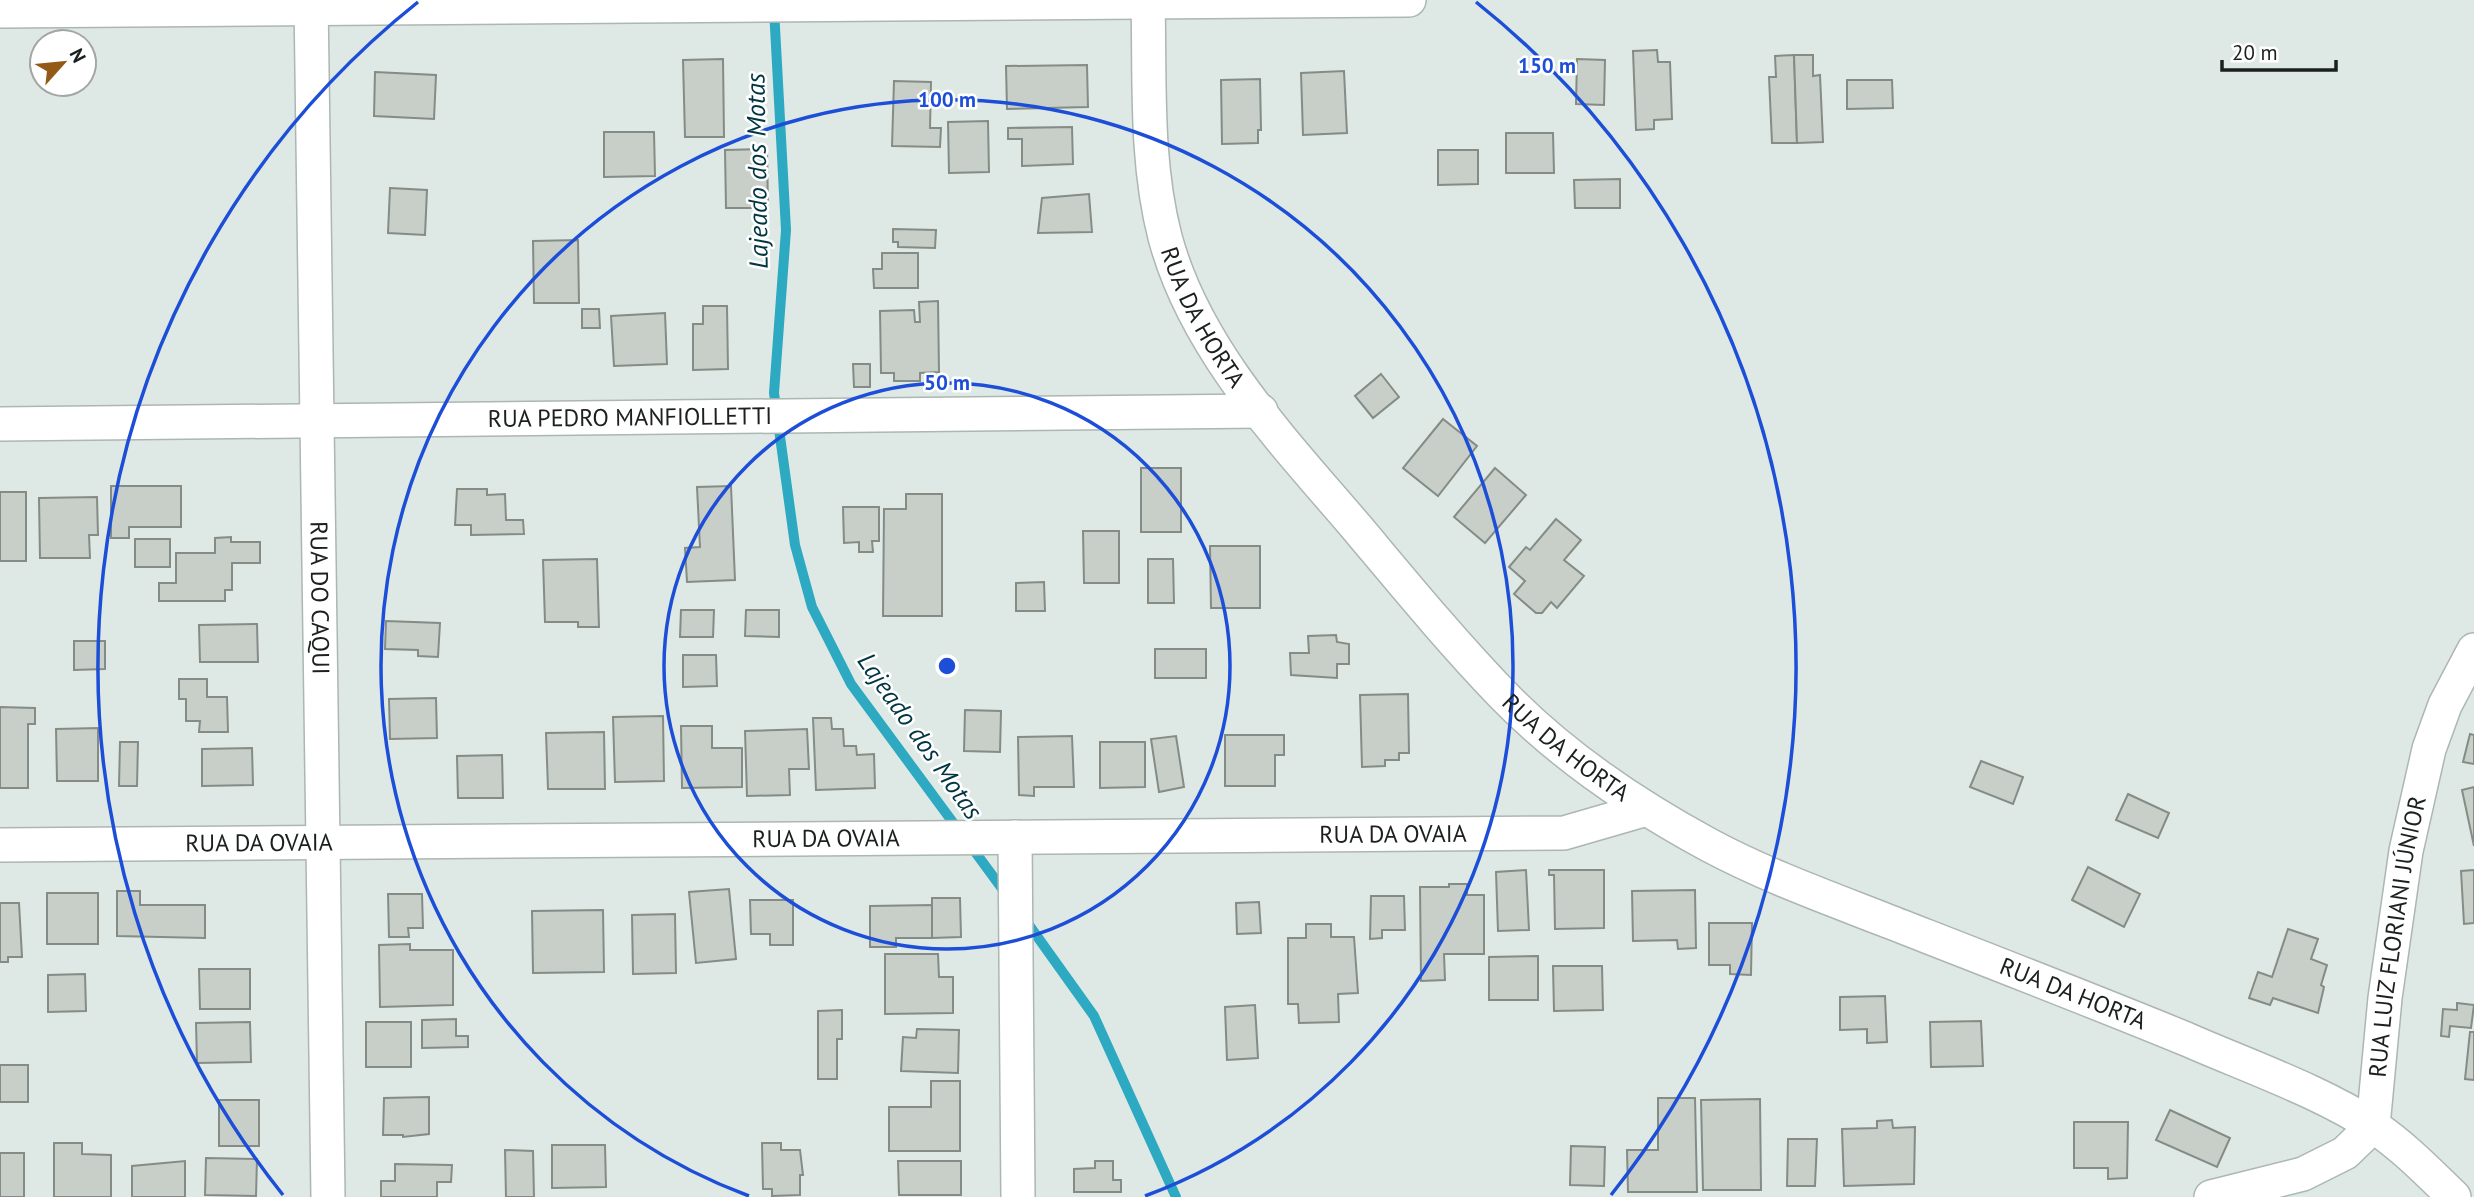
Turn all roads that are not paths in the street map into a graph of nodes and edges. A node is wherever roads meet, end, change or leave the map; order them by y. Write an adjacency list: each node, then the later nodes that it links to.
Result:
1 (1409, 0): 2 (street)
2 (1148, 1): 3 (street); 5 (street, RUA DA HORTA)
3 (311, 4): 4 (street); 6 (street, RUA DO CAQUI)
4 (0, 11)
5 (1261, 411): 6 (street, RUA PEDRO MANFIOLLETTI); 9 (street, RUA DA HORTA)
6 (317, 420): 7 (street, RUA PEDRO MANFIOLLETTI); 11 (street, RUA DO CAQUI)
7 (0, 424)
8 (2474, 650): 13 (street, RUA LUIZ FLORIANI JÚNIOR)
9 (1647, 809): 10 (street, RUA DA OVAIA); 13 (street, RUA DA HORTA)
10 (1005, 837): 11 (street, RUA DA OVAIA); 15 (street)
11 (323, 842): 12 (street, RUA DA OVAIA); 14 (street, RUA DO CAQUI)
12 (0, 845)
13 (2373, 1126): 16 (street); 17 (street)
14 (328, 1197)
15 (1018, 1197)
16 (2211, 1197)
17 (2454, 1197)

